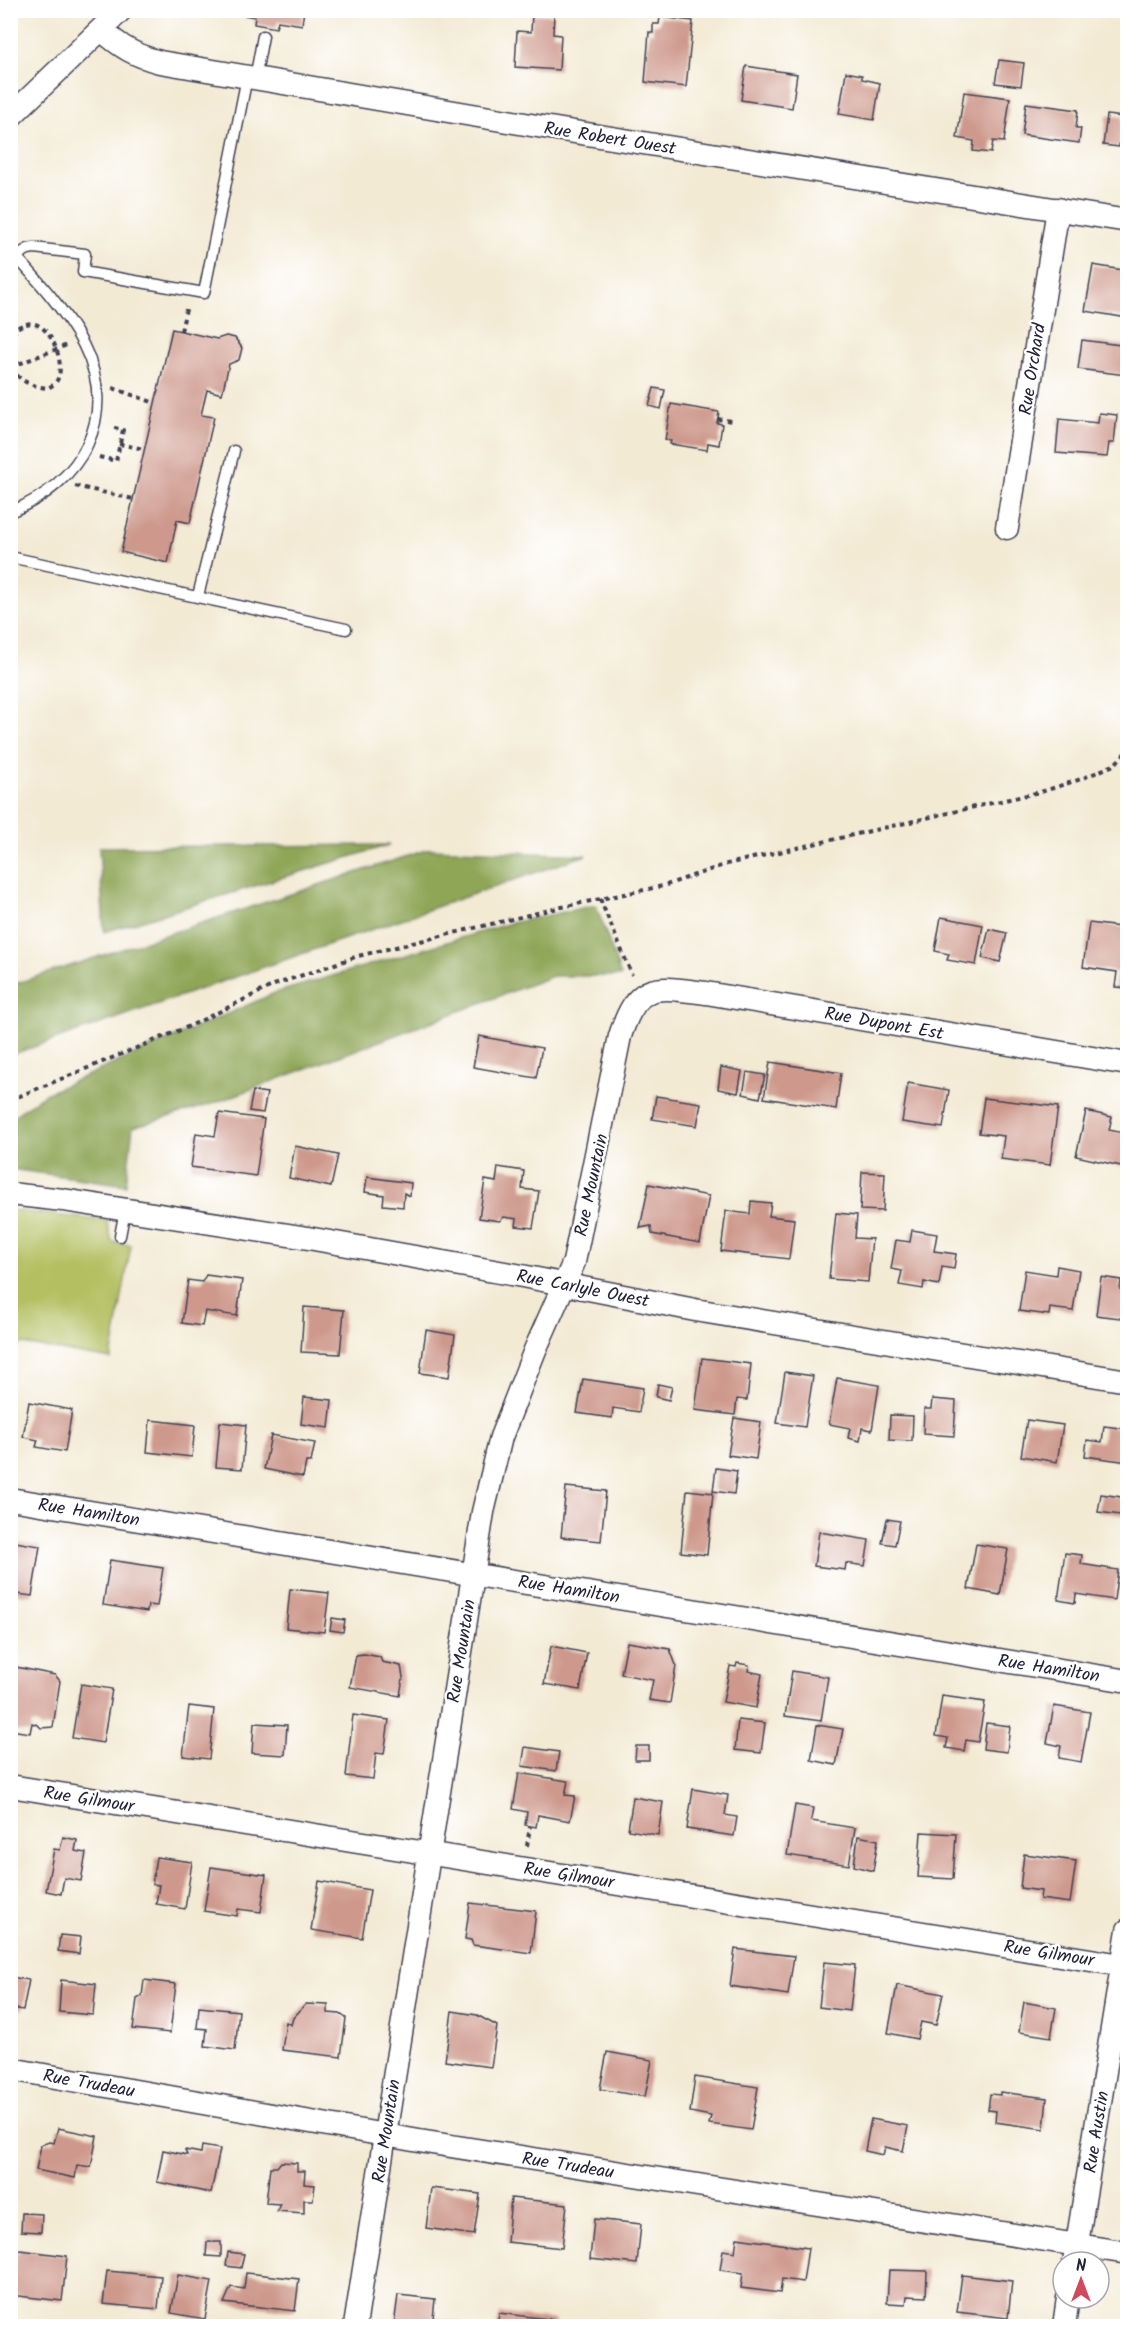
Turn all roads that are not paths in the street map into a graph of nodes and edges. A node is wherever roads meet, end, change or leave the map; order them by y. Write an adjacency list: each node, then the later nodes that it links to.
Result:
1 (121, 10): 2 (street)
2 (102, 30): 4 (street, Rue Robert Ouest); 5 (street)
3 (263, 36): 4 (lane)
4 (251, 78): 6 (street, Rue Robert Ouest); 8 (lane)
5 (10, 117)
6 (1058, 209): 7 (street, Rue Robert Ouest); 11 (street, Rue Orchard)
7 (1128, 221)
8 (13, 253): 10 (lane)
9 (234, 451): 13 (lane)
10 (10, 512)
11 (1006, 528)
12 (10, 557): 13 (lane)
13 (198, 596): 14 (lane)
14 (346, 629)
15 (640, 995): 16 (street, Rue Dupont Est); 20 (street, Rue Mountain)
16 (1128, 1064)
17 (10, 1194): 18 (street, Rue Carlyle Ouest)
18 (125, 1210): 19 (lane); 20 (street, Rue Carlyle Ouest)
19 (120, 1236)
20 (565, 1285): 21 (street, Rue Carlyle Ouest); 23 (street, Rue Mountain)
21 (1128, 1381)
22 (10, 1499): 23 (street, Rue Hamilton)
23 (473, 1573): 24 (street, Rue Hamilton); 26 (street, Rue Mountain)
24 (1128, 1681)
25 (10, 1786): 26 (street, Rue Gilmour)
26 (429, 1852): 28 (street, Rue Gilmour); 30 (street, Rue Mountain)
27 (1128, 1930): 28 (street, Rue Austin)
28 (1125, 1965): 32 (street, Rue Austin)
29 (10, 2069): 30 (street, Rue Trudeau)
30 (385, 2135): 31 (street, Rue Trudeau); 36 (street, Rue Mountain)
31 (1058, 2250)
32 (1077, 2250)
33 (1111, 2253): 34 (street, Rue Trudeau)
34 (1128, 2253)
35 (1066, 2310): 37 (street)
36 (355, 2326)
37 (1064, 2326)

